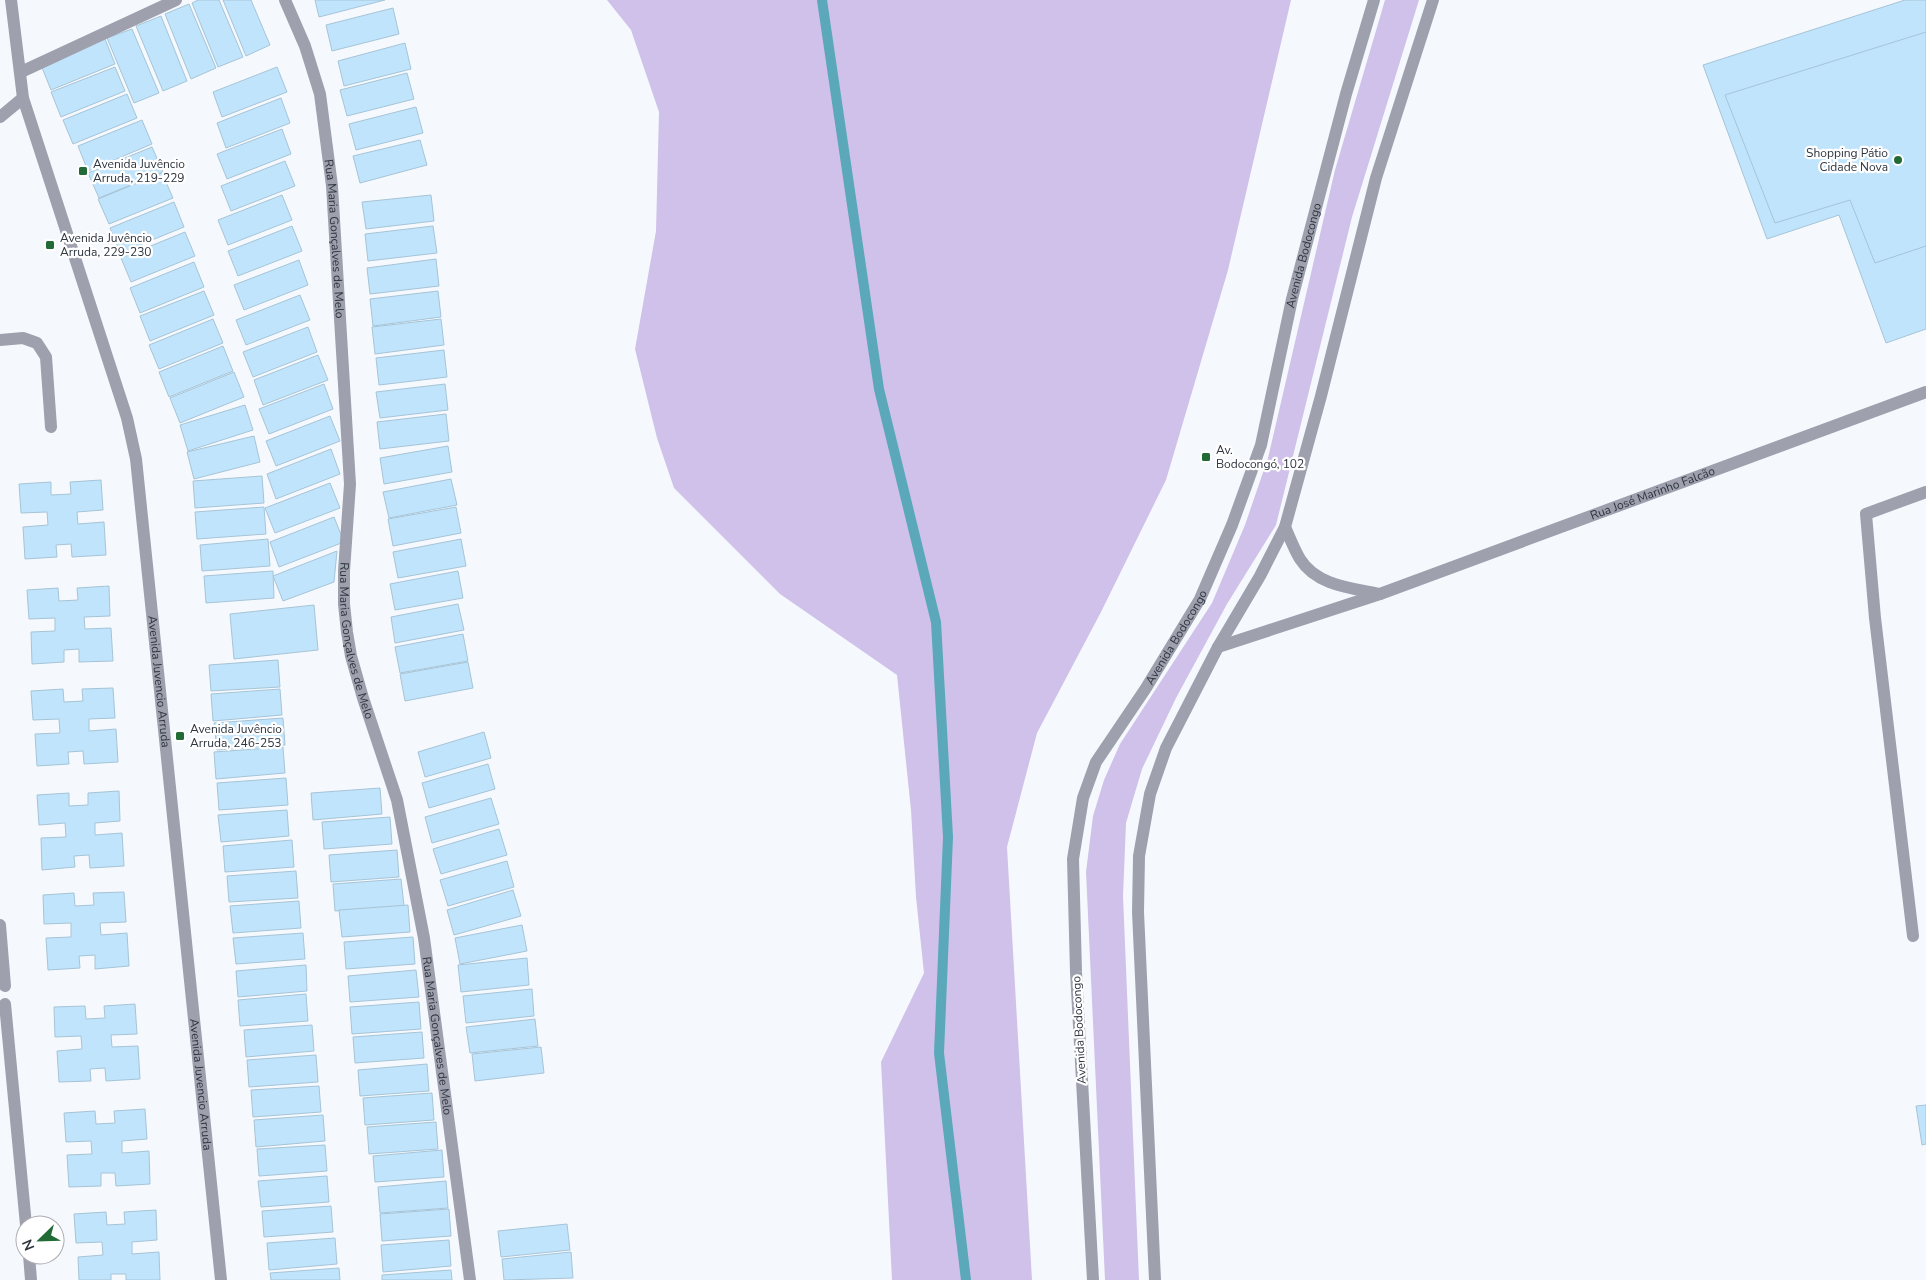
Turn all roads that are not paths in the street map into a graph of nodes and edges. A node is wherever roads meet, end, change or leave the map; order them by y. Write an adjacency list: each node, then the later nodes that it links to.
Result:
1 (11, 0): 6 (street, Avenida Juvencio Arruda)
2 (176, 0): 6 (street)
3 (285, 0): 24 (street, Rua Maria Gonçalves de Melo)
4 (1374, 0): 25 (street, Avenida Bodocongo)
5 (1433, 0): 13 (street)
6 (20, 72): 7 (street, Avenida Juvencio Arruda)
7 (23, 98): 8 (street); 23 (street, Avenida Juvencio Arruda)
8 (0, 117)
9 (0, 340): 11 (street)
10 (1926, 392): 14 (street, Rua José Marinho Falcão)
11 (51, 427)
12 (1926, 492): 17 (street)
13 (1285, 527): 14 (street); 15 (street)
14 (1380, 594): 15 (street, Rua José Marinho Falcão)
15 (1218, 647): 26 (street)
16 (0, 925): 18 (street)
17 (1914, 936)
18 (5, 986)
19 (5, 1004): 20 (street)
20 (25, 1215)
21 (30, 1265): 22 (street)
22 (31, 1280)
23 (221, 1280)
24 (470, 1280)
25 (1093, 1280)
26 (1155, 1280)

